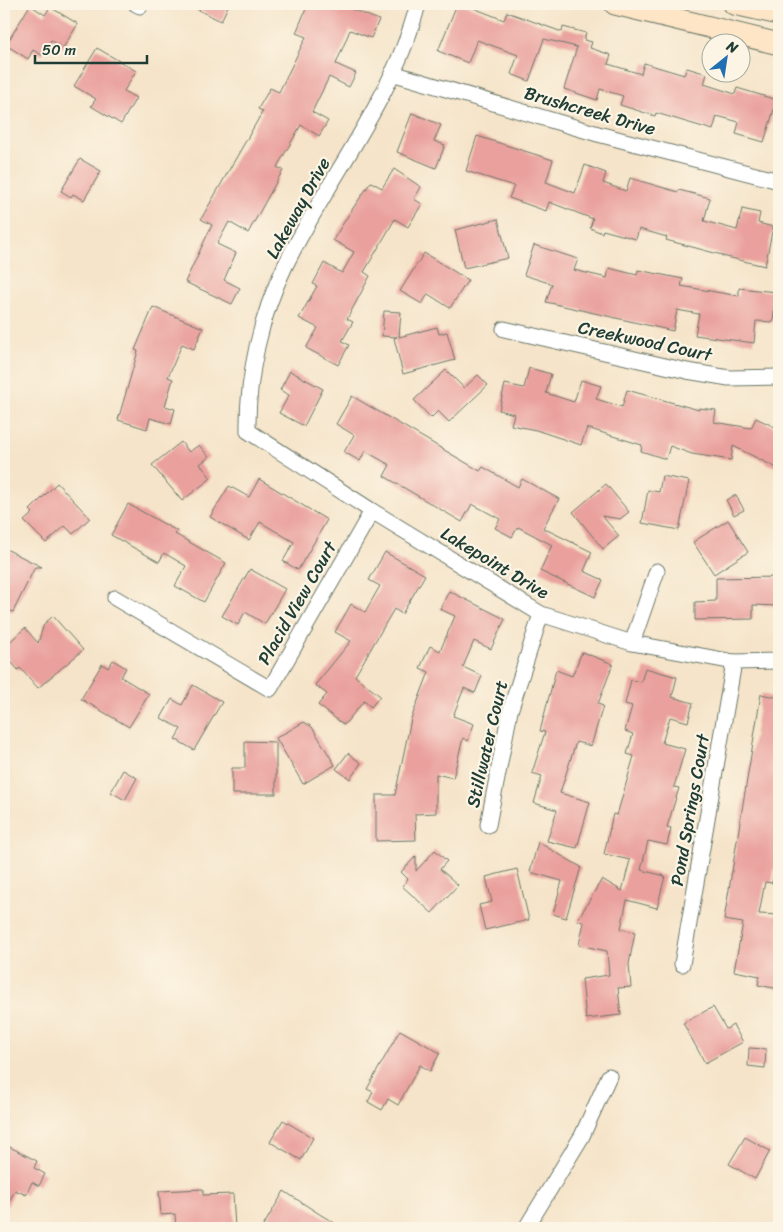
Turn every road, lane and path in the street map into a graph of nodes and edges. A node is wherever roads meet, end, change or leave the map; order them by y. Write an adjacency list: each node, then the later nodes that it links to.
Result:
1 (615, 4): 5 (main road)
2 (734, 4): 4 (main road)
3 (418, 7): 6 (street, Lakeway Drive)
4 (779, 14)
5 (779, 44)
6 (392, 73): 7 (street, Brushcreek Drive); 10 (street, Lakeway Drive)
7 (779, 181)
8 (504, 329): 9 (street, Creekwood Court)
9 (779, 377)
10 (248, 431): 11 (street, Lakepoint Drive)
11 (372, 511): 13 (street, Placid View Court); 14 (street, Lakepoint Drive)
12 (657, 571): 15 (street)
13 (116, 598)
14 (541, 614): 15 (street, Lakepoint Drive); 18 (street, Stillwater Court)
15 (632, 642): 17 (street, Lakepoint Drive)
16 (779, 661): 17 (street, Lakepoint Drive)
17 (734, 662): 19 (street, Pond Springs Court)
18 (488, 824)
19 (682, 964)
20 (609, 1076): 21 (street)
21 (526, 1228)

